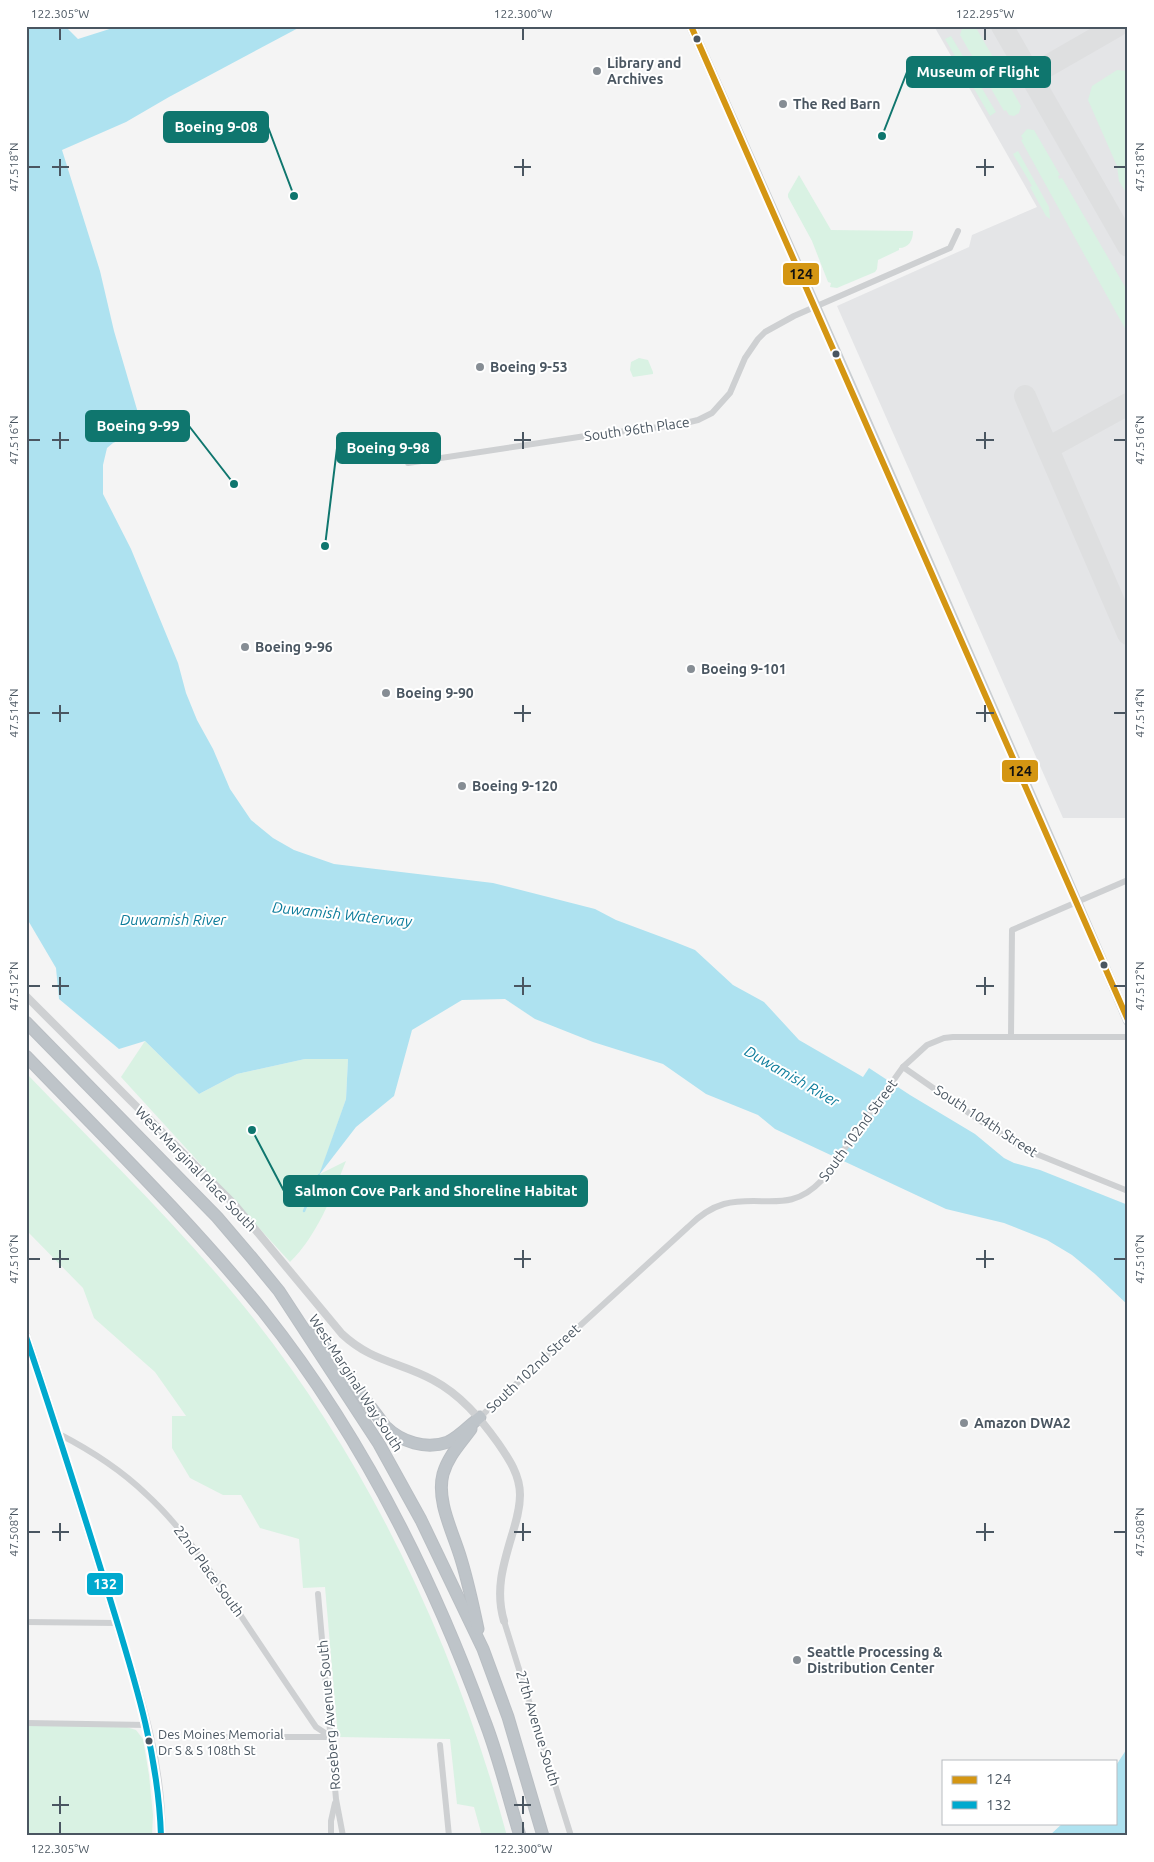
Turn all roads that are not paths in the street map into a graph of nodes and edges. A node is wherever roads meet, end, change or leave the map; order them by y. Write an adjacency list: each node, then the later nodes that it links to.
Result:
1 (691, 26): 3 (main road)
2 (958, 231): 3 (street, South 96th Place)
3 (816, 307): 4 (street, South 96th Place); 6 (main road)
4 (408, 463)
5 (1128, 880): 6 (street)
6 (1077, 902): 8 (main road); 10 (street)
7 (26, 996): 17 (street, West Marginal Place South)
8 (1128, 1021)
9 (26, 1022): 15 (highway, West Marginal Way South)
10 (1011, 1036): 11 (street, South 102nd Street); 13 (street, South 102nd Street)
11 (1128, 1036)
12 (26, 1056): 34 (highway)
13 (903, 1067): 14 (street, South 104th Street); 17 (street, South 102nd Street)
14 (1128, 1191)
15 (279, 1291): 17 (highway); 23 (highway, West Marginal Way South)
16 (26, 1336): 18 (main road)
17 (480, 1417): 20 (street, West Marginal Place South); 23 (highway)
18 (59, 1434): 22 (main road); 26 (street, 22nd Place South)
19 (318, 1594): 26 (street, Roseberg Avenue South)
20 (504, 1621): 36 (street, 27th Avenue South)
21 (26, 1622): 22 (street)
22 (117, 1623): 25 (main road)
23 (483, 1649): 35 (highway, West Marginal Way South)
24 (26, 1723): 25 (street)
25 (148, 1725): 30 (main road)
26 (330, 1736): 27 (street); 29 (street, Roseberg Avenue South)
27 (228, 1737)
28 (440, 1745): 33 (street)
29 (336, 1799): 31 (street); 32 (street, Roseberg Avenue South)
30 (161, 1836)
31 (331, 1836)
32 (343, 1836)
33 (449, 1836)
34 (520, 1836)
35 (542, 1836)
36 (572, 1836)

